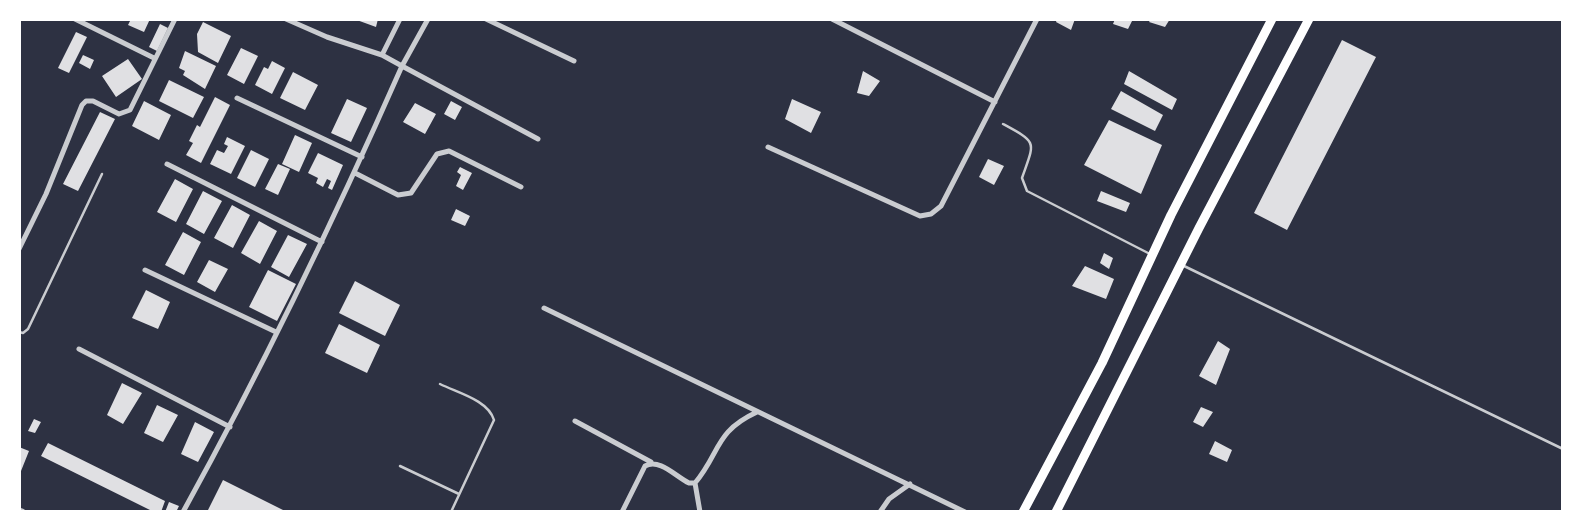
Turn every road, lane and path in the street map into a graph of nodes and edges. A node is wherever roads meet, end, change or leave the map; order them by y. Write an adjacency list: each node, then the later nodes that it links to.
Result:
1 (75, 19): 12 (street)
2 (175, 19): 12 (street)
3 (286, 19): 11 (street)
4 (400, 19): 11 (street)
5 (428, 19): 14 (street)
6 (486, 19): 13 (street)
7 (832, 19): 16 (street)
8 (1038, 19): 16 (street)
9 (1272, 19): 27 (highway)
10 (1309, 19): 28 (highway)
11 (382, 55): 14 (street)
12 (155, 58): 26 (street)
13 (575, 61)
14 (402, 66): 18 (street); 20 (street)
15 (237, 98): 20 (street)
16 (995, 102): 19 (street)
17 (1003, 124): 27 (lane)
18 (538, 139)
19 (768, 147)
20 (362, 157): 22 (street)
21 (167, 164): 25 (street)
22 (355, 173): 24 (street); 25 (street)
23 (102, 174): 31 (lane)
24 (521, 187)
25 (322, 242): 32 (street)
26 (19, 249)
27 (1152, 255): 50 (highway)
28 (1181, 264): 38 (lane); 51 (highway)
29 (145, 270): 32 (street)
30 (544, 308): 35 (street)
31 (19, 332)
32 (276, 332): 37 (street)
33 (79, 349): 37 (street)
34 (440, 384): 43 (lane)
35 (757, 412): 41 (street); 42 (street)
36 (575, 421): 39 (street)
37 (230, 427): 44 (street)
38 (1563, 449)
39 (651, 463): 41 (street); 46 (street)
40 (400, 466): 43 (lane)
41 (695, 483): 47 (street)
42 (911, 484): 48 (street); 49 (street)
43 (459, 494): 45 (lane)
44 (183, 512)
45 (451, 512)
46 (622, 512)
47 (700, 512)
48 (880, 512)
49 (965, 512)
50 (1023, 512)
51 (1056, 512)

